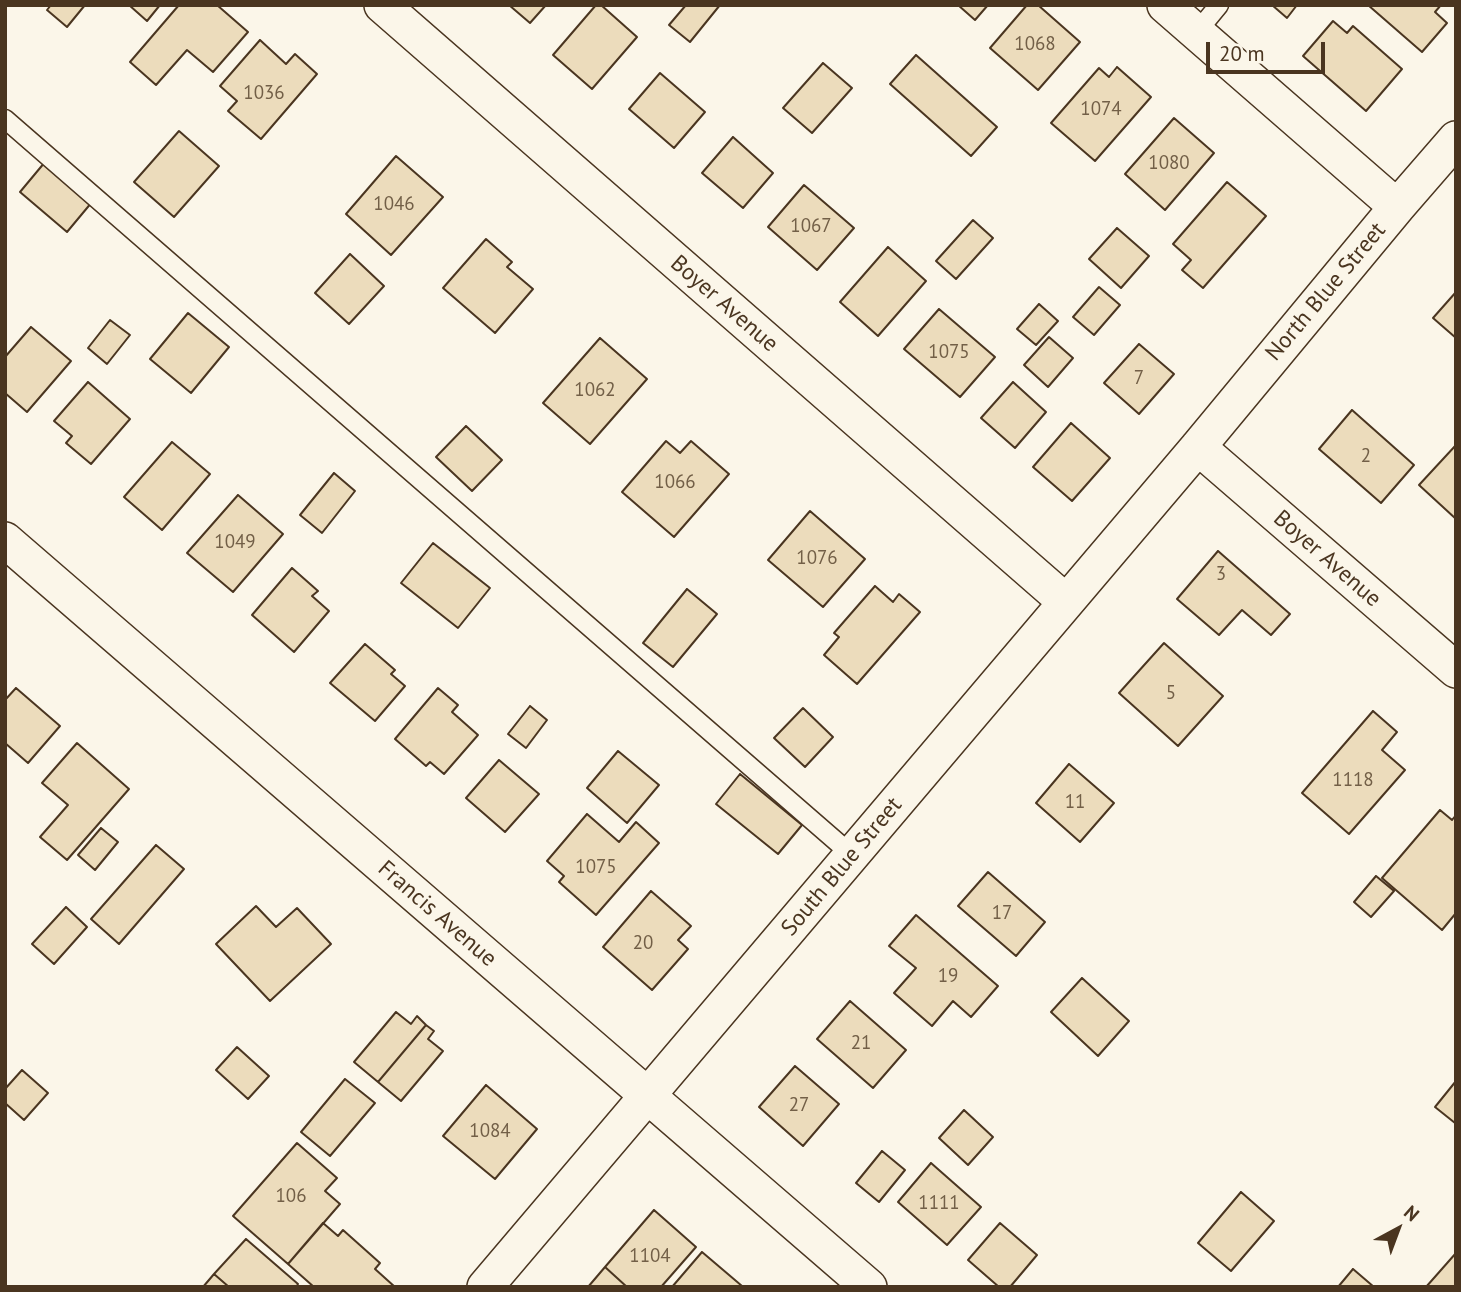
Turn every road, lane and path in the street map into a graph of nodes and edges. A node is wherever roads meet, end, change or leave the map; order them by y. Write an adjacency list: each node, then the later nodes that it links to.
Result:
1 (382, 5): 10 (street, Boyer Avenue)
2 (1165, 5): 4 (street)
3 (1219, 5): 4 (lane)
4 (1196, 33): 7 (street)
5 (5, 119): 12 (lane)
6 (1456, 139): 7 (street, North Blue Street)
7 (1397, 207): 8 (street, North Blue Street)
8 (1199, 447): 10 (street, South Blue Street); 11 (street, Boyer Avenue)
9 (5, 540): 13 (street, Francis Avenue)
10 (1066, 602): 12 (street, South Blue Street)
11 (1456, 670)
12 (852, 855): 13 (street, South Blue Street)
13 (648, 1096): 14 (street, South Blue Street); 15 (street, Francis Avenue)
14 (485, 1287)
15 (869, 1287)

